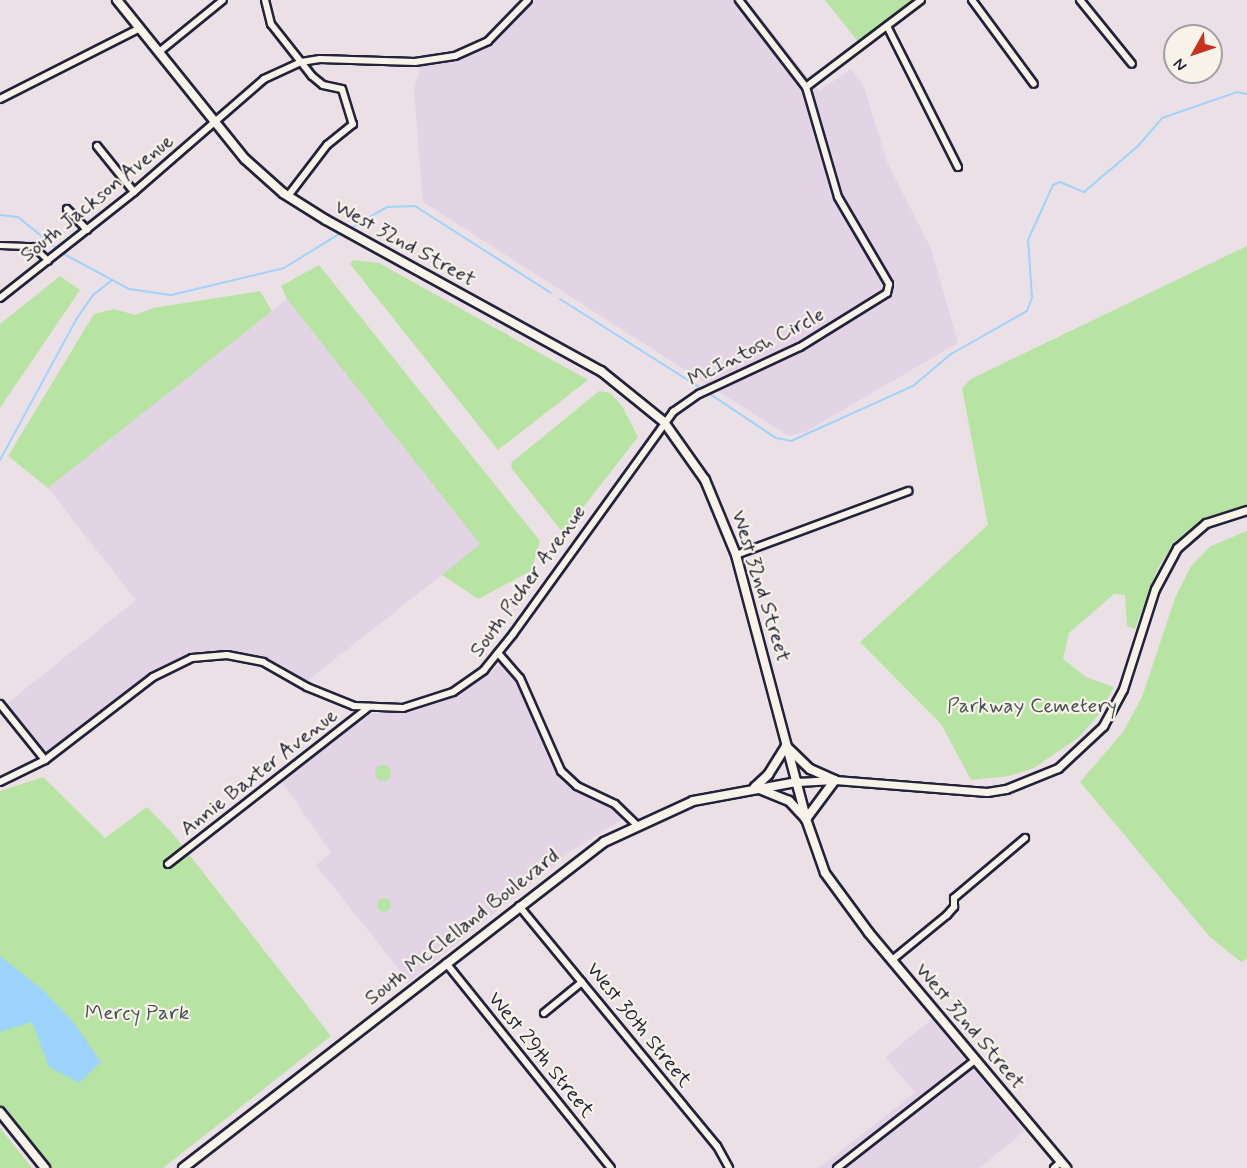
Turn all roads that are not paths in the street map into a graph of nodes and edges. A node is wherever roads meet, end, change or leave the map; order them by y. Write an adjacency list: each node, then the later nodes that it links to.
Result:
1 (117, 0): 10 (main road, West 32nd Street)
2 (224, 0): 11 (street)
3 (265, 0): 12 (street)
4 (528, 0): 12 (street)
5 (739, 0): 15 (street, McIntosh Circle)
6 (921, 0): 9 (street)
7 (972, 0): 14 (street)
8 (1080, 0): 13 (street)
9 (887, 26): 15 (street); 19 (street)
10 (140, 28): 11 (main road, West 32nd Street); 16 (street)
11 (159, 52): 17 (main road, West 32nd Street)
12 (301, 62): 17 (street); 21 (street)
13 (1132, 64)
14 (1034, 84)
15 (806, 87): 27 (street, McIntosh Circle)
16 (0, 99)
17 (214, 121): 20 (street, South Jackson Avenue); 21 (main road, West 32nd Street)
18 (97, 146): 20 (street)
19 (958, 167)
20 (134, 192): 23 (street, South Jackson Avenue)
21 (288, 196): 27 (main road, West 32nd Street)
22 (67, 209): 23 (street)
23 (87, 230): 25 (street, South Jackson Avenue)
24 (0, 244): 25 (street)
25 (48, 260): 26 (street, South Jackson Avenue)
26 (0, 298)
27 (664, 422): 30 (main road, West 32nd Street); 31 (street, South Picher Avenue)
28 (908, 490): 30 (street)
29 (1247, 510): 36 (street)
30 (736, 555): 34 (main road, West 32nd Street)
31 (498, 653): 33 (street, South Picher Avenue); 41 (street)
32 (0, 704): 35 (street)
33 (370, 706): 35 (street, South Picher Avenue); 43 (street, Annie Baxter Avenue)
34 (786, 746): 36 (main road); 38 (main road, West 32nd Street); 39 (main road)
35 (45, 760): 37 (street, South Picher Avenue)
36 (835, 780): 38 (street); 40 (main road)
37 (0, 782)
38 (797, 782): 39 (main road, South McClelland Boulevard); 40 (main road, West 32nd Street)
39 (755, 787): 40 (main road); 41 (main road, South McClelland Boulevard)
40 (806, 819): 45 (main road, West 32nd Street)
41 (636, 824): 44 (main road, South McClelland Boulevard)
42 (1025, 838): 45 (street)
43 (168, 864)
44 (519, 906): 46 (main road, South McClelland Boulevard); 47 (street, West 30th Street)
45 (892, 960): 49 (main road, West 32nd Street)
46 (446, 963): 53 (main road, South McClelland Boulevard); 54 (street, West 29th Street)
47 (582, 982): 48 (street); 55 (street, West 30th Street)
48 (544, 1013)
49 (975, 1060): 51 (main road, West 32nd Street); 56 (street)
50 (0, 1112): 52 (main road)
51 (1060, 1166)
52 (45, 1168)
53 (183, 1168)
54 (611, 1168)
55 (729, 1168)
56 (837, 1168)

